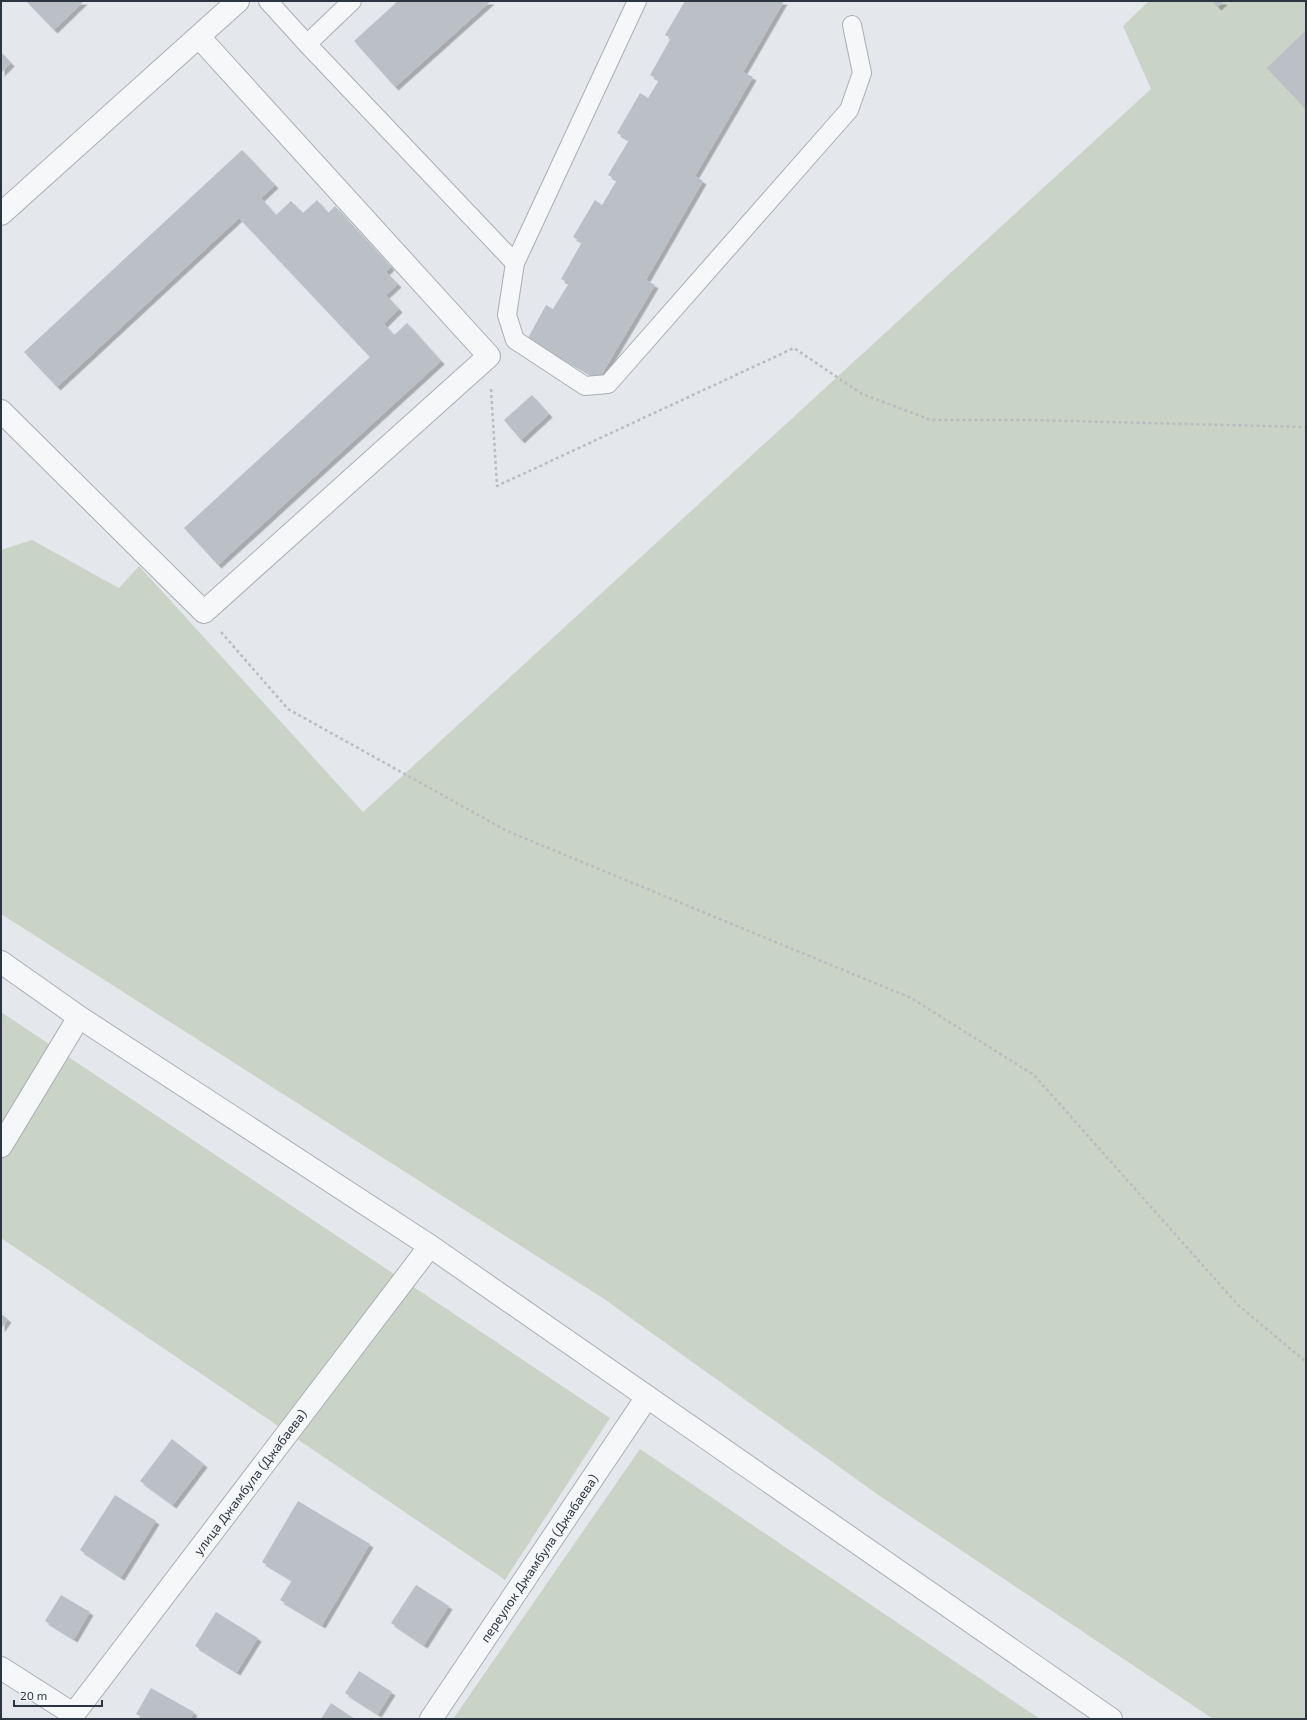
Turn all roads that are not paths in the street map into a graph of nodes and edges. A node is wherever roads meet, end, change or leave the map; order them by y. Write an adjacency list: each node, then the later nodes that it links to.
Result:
1 (238, 1): 6 (street)
2 (268, 1): 7 (lane)
3 (352, 1): 7 (lane)
4 (637, 1): 9 (lane)
5 (852, 25): 9 (lane)
6 (198, 37): 8 (street); 10 (street)
7 (307, 44): 9 (lane)
8 (1, 214)
9 (515, 263)
10 (1, 411)
11 (1, 962): 12 (street)
12 (79, 1017): 13 (street); 14 (street)
13 (1, 1146)
14 (430, 1246): 15 (street); 17 (street, улица Джамбула (Джабаева))
15 (647, 1398): 18 (street, переулок Джамбула (Джабаева)); 19 (street)
16 (1, 1668): 17 (street)
17 (72, 1716)
18 (431, 1719)
19 (1111, 1719)

